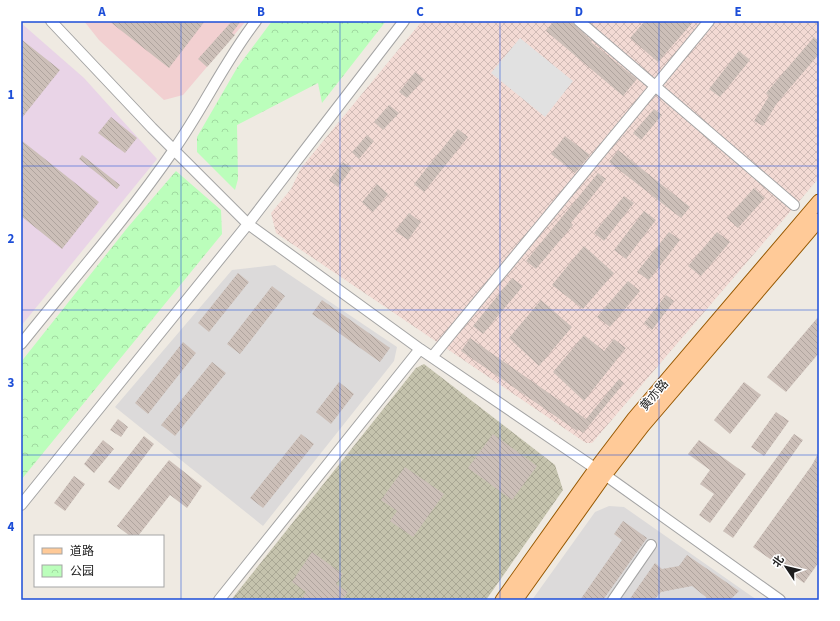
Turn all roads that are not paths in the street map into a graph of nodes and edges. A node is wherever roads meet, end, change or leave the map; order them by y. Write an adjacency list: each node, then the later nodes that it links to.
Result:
1 (53, 21): 7 (street)
2 (256, 21): 7 (street)
3 (404, 21): 11 (street)
4 (579, 21): 6 (street)
5 (709, 21): 6 (street)
6 (656, 86): 9 (street); 14 (street)
7 (174, 150): 11 (street); 12 (street)
8 (819, 201): 15 (main road, 黄亦路)
9 (794, 205)
10 (819, 220): 15 (main road, 黄亦路)
11 (248, 224): 13 (street); 16 (street)
12 (21, 344)
13 (420, 349): 14 (street); 19 (street)
14 (432, 357): 15 (street)
15 (600, 472): 18 (street); 20 (main road, 黄亦路); 21 (main road, 黄亦路)
16 (21, 505)
17 (651, 545): 22 (street)
18 (777, 599)
19 (219, 600)
20 (502, 600)
21 (516, 600)
22 (613, 600)

